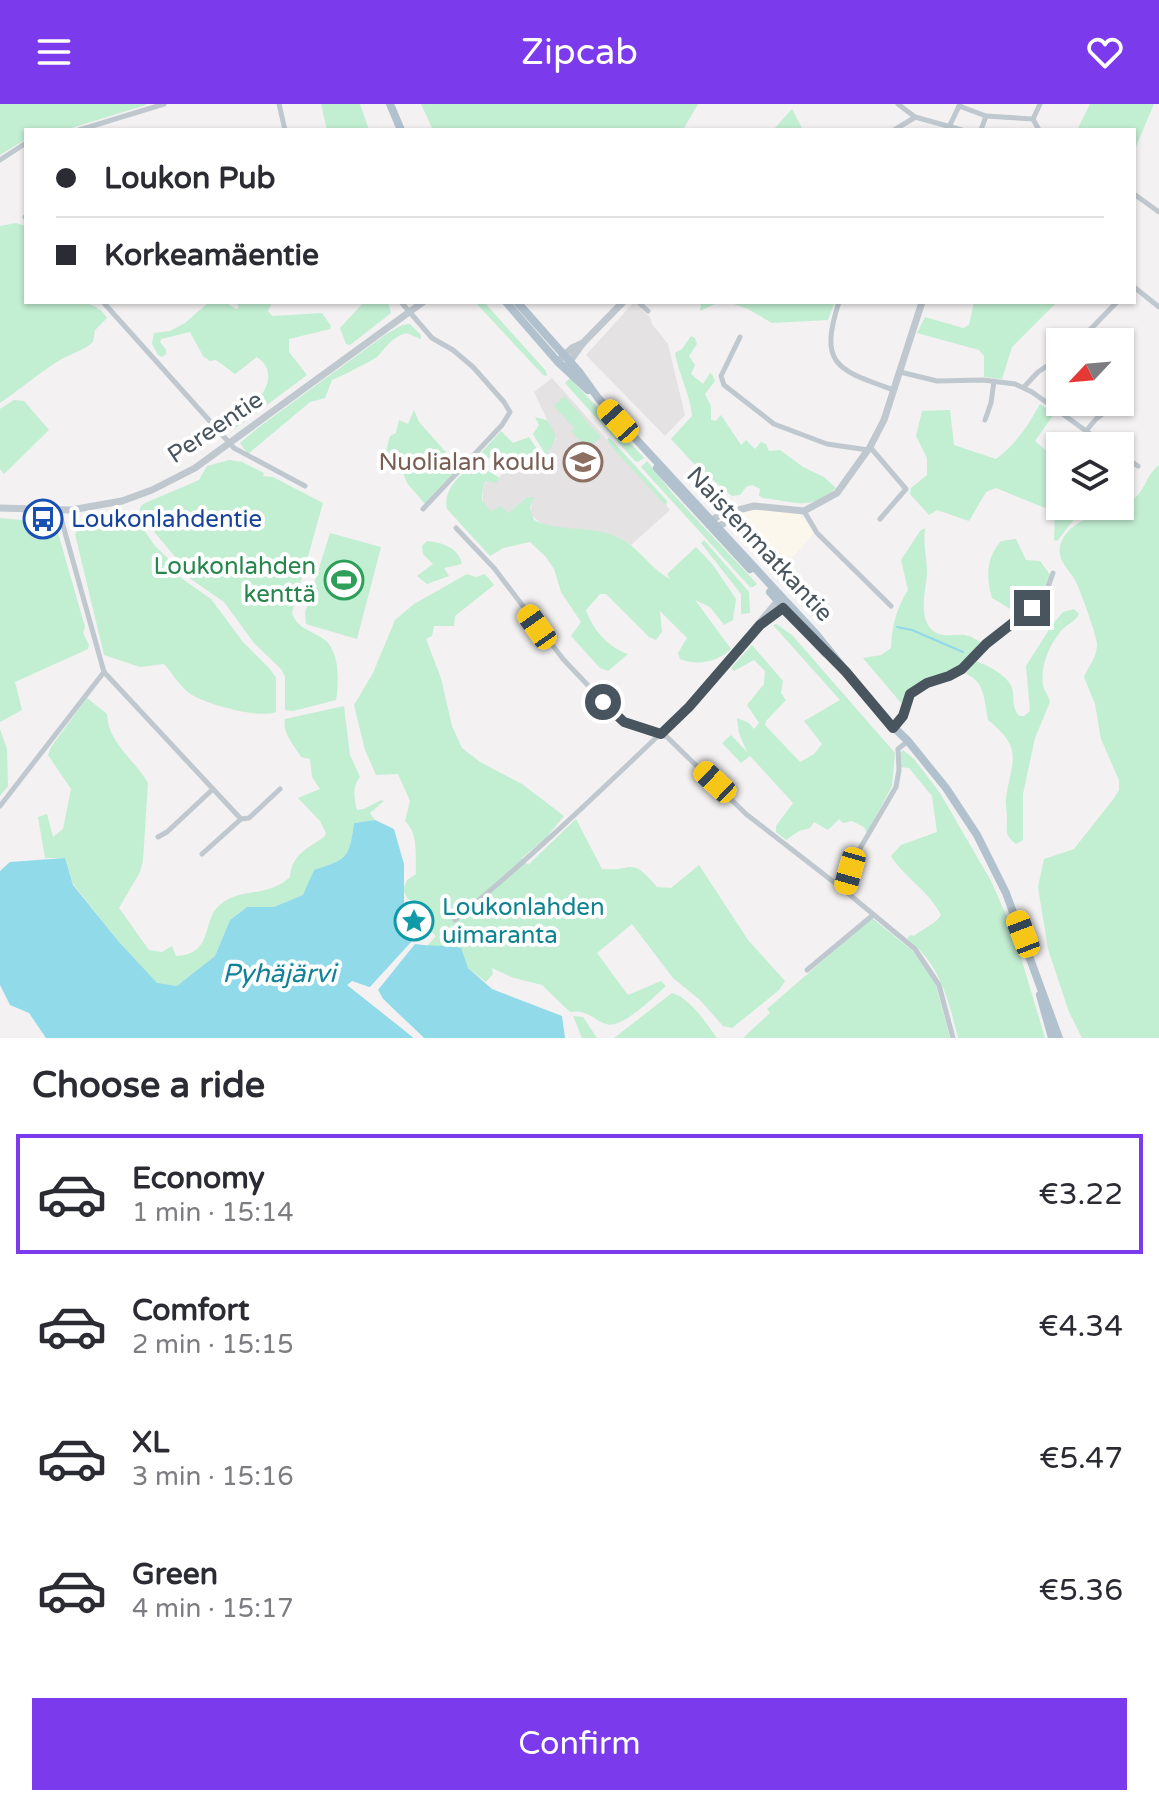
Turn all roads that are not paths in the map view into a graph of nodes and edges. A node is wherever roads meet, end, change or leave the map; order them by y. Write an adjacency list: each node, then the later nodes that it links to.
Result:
1 (164, 104): 11 (street)
2 (279, 104): 12 (street)
3 (390, 104): 13 (main road)
4 (898, 104): 8 (street)
5 (1040, 104): 9 (street)
6 (960, 105): 7 (street); 10 (street)
7 (986, 116): 9 (street); 16 (street)
8 (915, 117): 10 (street); 14 (street)
9 (1033, 119): 17 (street)
10 (950, 125): 15 (street)
11 (86, 128)
12 (285, 128)
13 (400, 128)
14 (897, 128)
15 (957, 128)
16 (982, 128)
17 (1038, 128)
18 (24, 144): 19 (street)
19 (1, 157)
20 (1136, 195): 21 (street)
21 (1159, 212)
22 (1136, 289): 33 (street)
23 (105, 304): 47 (street)
24 (403, 304): 35 (street)
25 (420, 304): 35 (street, Pereentie)
26 (508, 304): 38 (main road, Naistenmatkantie)
27 (519, 304): 38 (main road, Naistenmatkantie)
28 (618, 304): 38 (street)
29 (640, 304): 34 (street)
30 (838, 304): 43 (street)
31 (921, 304): 40 (street)
32 (1115, 304): 36 (street)
33 (1159, 307)
34 (648, 311)
35 (410, 312): 47 (street, Pereentie); 53 (street)
36 (1092, 328)
37 (740, 337): 48 (street)
38 (564, 361): 57 (main road, Naistenmatkantie)
39 (1046, 367): 42 (street)
40 (900, 372): 41 (street); 43 (street)
41 (994, 381): 42 (street); 45 (street)
42 (1023, 387): 46 (street)
43 (895, 391): 48 (street)
44 (1100, 416): 46 (street)
45 (985, 420)
46 (1086, 431)
47 (229, 444): 51 (street); 54 (street, Pereentie)
48 (869, 448): 55 (street); 56 (street)
49 (1134, 463): 50 (street)
50 (1138, 466)
51 (305, 486)
52 (0, 508): 54 (street, Pereentie)
53 (423, 509)
54 (59, 511): 62 (street)
55 (804, 511): 57 (street); 61 (street)
56 (880, 519)
57 (713, 526): 60 (main road, Naistenmatkantie)
58 (456, 528): 64 (street)
59 (1053, 573): 63 (street)
60 (782, 602): 63 (main road, Naistenmatkantie); 64 (street)
61 (891, 606)
62 (104, 672): 66 (street); 68 (street)
63 (895, 726): 65 (main road, Naistenmatkantie)
64 (661, 734): 72 (street); 74 (street)
65 (908, 741): 72 (street); 75 (main road, Naistenmatkantie)
66 (213, 789): 69 (street); 70 (street)
67 (280, 789): 69 (street)
68 (0, 806)
69 (241, 819): 71 (street)
70 (158, 837)
71 (202, 854)
72 (844, 890): 73 (street)
73 (873, 915): 76 (street); 77 (street)
74 (455, 920)
75 (1034, 967): 78 (main road, Naistenmatkantie); 79 (main road, Naistenmatkantie)
76 (807, 970)
77 (953, 1038)
78 (1052, 1038)
79 (1059, 1038)

